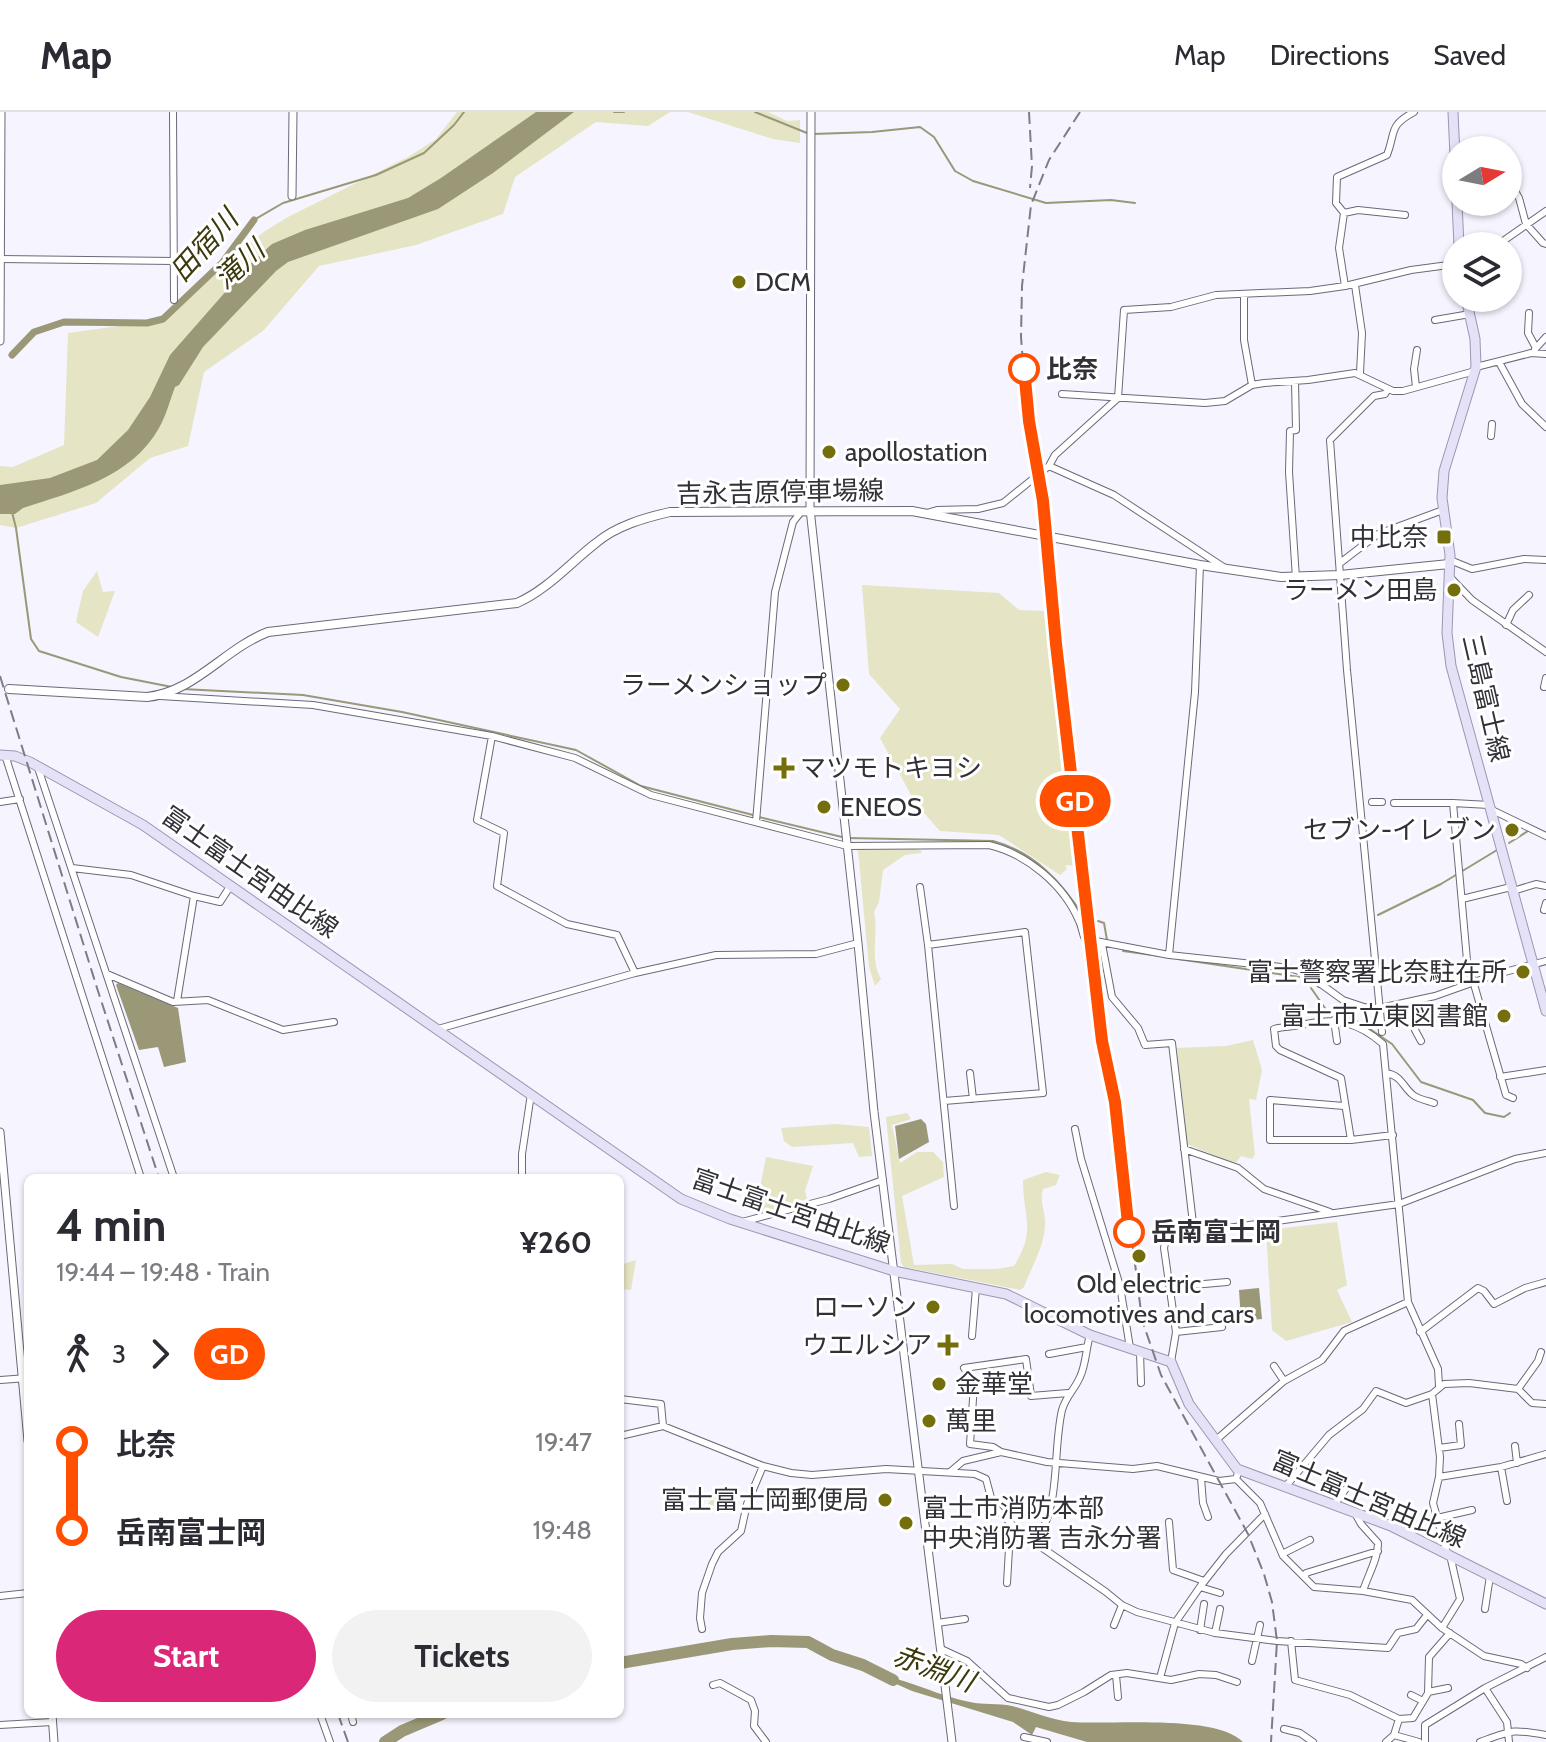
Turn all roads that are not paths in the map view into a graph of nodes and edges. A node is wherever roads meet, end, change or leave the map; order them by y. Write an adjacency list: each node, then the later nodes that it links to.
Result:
1 (1, 112): 16 (street)
2 (173, 112): 17 (street)
3 (293, 112): 8 (street)
4 (811, 112): 44 (street)
5 (1414, 112): 11 (street)
6 (1453, 112): 7 (main road)
7 (1454, 136)
8 (292, 196)
9 (1522, 209): 13 (street)
10 (1546, 211): 13 (street)
11 (1344, 213): 12 (street); 20 (street)
12 (1405, 215)
13 (1526, 224): 14 (street); 15 (street)
14 (1515, 232)
15 (1546, 244)
16 (1, 259): 17 (street); 27 (street)
17 (175, 261): 22 (street)
18 (1442, 266): 19 (street)
19 (1355, 285): 20 (street); 33 (street)
20 (1345, 286): 21 (street)
21 (1244, 295): 35 (street); 39 (street)
22 (174, 300)
23 (1529, 313): 29 (street)
24 (1470, 314): 25 (street); 32 (main road, 三島富士線)
25 (1435, 320)
26 (1546, 337): 29 (street)
27 (0, 341)
28 (1417, 350): 36 (street)
29 (1534, 351): 30 (street); 31 (street)
30 (1546, 354)
31 (1499, 362): 32 (street); 41 (street)
32 (1476, 369): 36 (street); 45 (main road, 三島富士線)
33 (1360, 373): 34 (street); 37 (street)
34 (1295, 381): 35 (street); 54 (street)
35 (1252, 385): 39 (street)
36 (1416, 387): 37 (street)
37 (1388, 389): 49 (street)
38 (1062, 394): 39 (street)
39 (1118, 398): 43 (street)
40 (1492, 424): 42 (street)
41 (1546, 427)
42 (1491, 436)
43 (1049, 466): 46 (street); 51 (street)
44 (806, 510): 46 (main road, 吉永吉原停車場線); 61 (main road, 吉永吉原停車場線); 72 (street); 74 (street)
45 (1443, 510): 48 (main road, 三島富士線); 49 (street)
46 (927, 513): 50 (main road, 吉永吉原停車場線)
47 (1546, 560): 48 (street)
48 (1450, 562): 52 (main road, 吉永吉原停車場線); 53 (main road, 三島富士線)
49 (1340, 563): 52 (street)
50 (1200, 565): 51 (main road, 吉永吉原停車場線); 85 (street)
51 (1225, 568): 54 (main road, 吉永吉原停車場線)
52 (1340, 575): 54 (main road, 吉永吉原停車場線); 67 (street)
53 (1449, 576): 56 (street); 71 (main road, 三島富士線)
54 (1296, 578)
55 (1529, 595): 56 (street)
56 (1506, 625): 57 (street)
57 (1546, 652)
58 (1546, 678): 59 (street)
59 (1544, 687)
60 (9, 689): 61 (main road, 吉永吉原停車場線)
61 (160, 696): 62 (street)
62 (492, 736): 72 (street); 89 (street)
63 (2, 755): 64 (main road, 富士富士宮由比線); 65 (street)
64 (38, 766): 75 (street); 76 (main road, 富士富士宮由比線)
65 (20, 799): 66 (street); 119 (street)
66 (0, 802)
67 (1366, 802): 68 (street); 95 (street)
68 (1382, 802)
69 (1394, 803): 70 (street)
70 (1453, 803): 71 (street); 81 (street)
71 (1490, 807): 73 (street); 79 (main road, 三島富士線)
72 (756, 822): 74 (street)
73 (1546, 836)
74 (847, 846): 82 (street); 83 (street)
75 (72, 868): 80 (street); 90 (street)
76 (231, 885): 80 (street); 99 (main road, 富士富士宮由比線)
77 (1546, 886): 79 (street)
78 (920, 887): 84 (street)
79 (1512, 889): 81 (street); 87 (main road, 三島富士線)
80 (194, 896): 93 (street)
81 (1462, 899): 92 (street)
82 (858, 943): 89 (street); 122 (street)
83 (1102, 944): 85 (street); 117 (street)
84 (928, 945): 109 (street); 110 (street)
85 (1169, 955): 91 (street)
86 (1546, 961): 87 (street)
87 (1533, 963): 92 (street); 96 (main road, 三島富士線)
88 (1334, 966): 91 (street)
89 (635, 973): 99 (street)
90 (107, 974): 93 (street); 120 (street)
91 (1320, 984): 95 (street)
92 (1475, 984): 94 (street); 106 (street)
93 (177, 1001): 98 (street)
94 (1414, 1001): 95 (street); 102 (street)
95 (1380, 1008): 100 (street)
96 (1546, 1011)
97 (1334, 1020): 101 (street); 105 (street); 112 (street)
98 (334, 1022)
99 (438, 1029): 107 (main road, 富士富士宮由比線)
100 (1382, 1032)
101 (1337, 1041)
102 (1421, 1041)
103 (1546, 1070): 106 (street)
104 (970, 1073): 109 (street)
105 (1386, 1073): 111 (street); 115 (street)
106 (1500, 1077): 108 (street)
107 (531, 1094): 121 (street); 126 (main road, 富士富士宮由比線)
108 (1513, 1098)
109 (973, 1099): 110 (street)
110 (944, 1101): 124 (street)
111 (1434, 1103)
112 (1344, 1106): 116 (street); 116 (street)
113 (1075, 1129): 140 (street)
114 (0, 1132): 145 (street)
115 (1393, 1135): 116 (street); 123 (street)
116 (1351, 1140)
117 (1184, 1149): 125 (street); 127 (street)
118 (1546, 1153): 123 (street)
119 (140, 1174)
120 (173, 1174)
121 (522, 1174)
122 (883, 1180): 126 (street); 128 (street)
123 (1399, 1204): 125 (street); 133 (street)
124 (954, 1206)
125 (1332, 1213): 127 (street)
126 (742, 1222): 128 (main road, 富士富士宮由比線)
127 (1194, 1232): 131 (street)
128 (894, 1271): 132 (main road, 富士富士宮由比線); 168 (street)
129 (1227, 1282): 131 (street)
130 (1546, 1282): 136 (street)
131 (1170, 1287): 135 (street)
132 (976, 1288): 137 (main road, 富士富士宮由比線); 138 (street)
133 (1408, 1302): 136 (street); 148 (street)
134 (1222, 1327): 135 (street)
135 (1176, 1332): 143 (street)
136 (1420, 1332): 150 (street)
137 (1090, 1335): 139 (street); 140 (main road, 富士富士宮由比線)
138 (972, 1336)
139 (1087, 1347): 142 (street); 152 (street)
140 (1135, 1350): 143 (main road, 富士富士宮由比線); 149 (street)
141 (1541, 1352): 151 (street)
142 (1049, 1354)
143 (1171, 1362): 159 (main road, 富士富士宮由比線)
144 (1274, 1366): 148 (street)
145 (24, 1368)
146 (24, 1378): 147 (street)
147 (0, 1380)
148 (1284, 1381): 159 (street)
149 (1141, 1383)
150 (1439, 1386): 151 (street); 153 (street)
151 (1518, 1389): 155 (street)
152 (1068, 1393): 162 (street); 164 (street)
153 (1432, 1394): 161 (street); 173 (street)
154 (624, 1399): 157 (street)
155 (1546, 1404)
156 (1459, 1424): 161 (street)
157 (663, 1426): 158 (street); 166 (street)
158 (624, 1435)
159 (1216, 1440): 170 (main road, 富士富士宮由比線)
160 (1515, 1446): 165 (street)
161 (1439, 1448): 171 (street)
162 (1001, 1452): 164 (street); 169 (street)
163 (1546, 1454): 165 (street)
164 (1056, 1463): 172 (street); 185 (street)
165 (1517, 1463): 167 (street)
166 (763, 1466): 168 (street); 209 (street)
167 (1501, 1467): 171 (street); 175 (street)
168 (918, 1470): 169 (street); 204 (street)
169 (950, 1472): 183 (street)
170 (1237, 1474): 172 (street); 173 (main road, 富士富士宮由比線); 179 (street)
171 (1439, 1477): 181 (street)
172 (1201, 1478): 180 (street)
173 (1286, 1486): 176 (main road, 富士富士宮由比線)
174 (1345, 1490): 176 (street)
175 (1507, 1501)
176 (1334, 1505): 178 (main road, 富士富士宮由比線)
177 (1472, 1510): 181 (street)
178 (1355, 1513): 186 (street); 188 (main road, 富士富士宮由比線)
179 (1265, 1514): 187 (street); 192 (street)
180 (1208, 1517)
181 (1437, 1518): 188 (street)
182 (1169, 1522): 192 (street)
183 (1018, 1531): 185 (street); 191 (street)
184 (1310, 1540): 187 (street)
185 (1035, 1543): 199 (street)
186 (1378, 1551): 189 (street); 193 (street)
187 (1282, 1554): 189 (street)
188 (1449, 1554): 190 (main road, 富士富士宮由比線); 208 (street)
189 (1305, 1576): 193 (street)
190 (1490, 1576): 198 (main road, 富士富士宮由比線); 201 (street)
191 (1007, 1583)
192 (1202, 1584): 195 (street); 205 (street)
193 (1363, 1591): 202 (street)
194 (24, 1593): 196 (street)
195 (1220, 1593)
196 (0, 1596)
197 (1204, 1604): 210 (street)
198 (1546, 1604)
199 (1122, 1605): 205 (street); 206 (street)
200 (1220, 1609): 211 (street)
201 (1485, 1609)
202 (1427, 1615): 208 (street); 214 (street)
203 (965, 1619): 204 (street)
204 (937, 1623): 215 (street)
205 (1175, 1623): 210 (street); 220 (street)
206 (1114, 1625)
207 (1260, 1625): 213 (street)
208 (1442, 1628): 212 (street)
209 (702, 1629)
210 (1200, 1630): 211 (street)
211 (1215, 1633): 213 (street)
212 (1450, 1633): 218 (street); 225 (street)
213 (1256, 1638): 214 (street); 217 (street)
214 (1291, 1641): 231 (street)
215 (941, 1649): 219 (street); 243 (street)
216 (1546, 1657): 218 (street)
217 (1252, 1661)
218 (1527, 1668): 224 (street)
219 (1116, 1675): 220 (street); 227 (street)
220 (1160, 1678): 221 (street)
221 (1237, 1682)
222 (713, 1685): 242 (street)
223 (1448, 1688): 225 (street)
224 (1485, 1688): 234 (street); 248 (street)
225 (1428, 1692): 228 (street)
226 (1411, 1695): 228 (street)
227 (1118, 1697)
228 (1423, 1701): 231 (street)
229 (52, 1718): 232 (street); 240 (street)
230 (321, 1718): 241 (street)
231 (1399, 1719): 236 (street)
232 (0, 1725)
233 (1284, 1729): 245 (street)
234 (1509, 1731): 235 (street); 239 (street); 250 (street)
235 (1532, 1733): 237 (street); 251 (street)
236 (1394, 1735): 246 (street); 247 (street)
237 (1546, 1735)
238 (1024, 1737): 244 (street)
239 (1489, 1740): 249 (street)
240 (54, 1742)
241 (330, 1742)
242 (766, 1742)
243 (952, 1742)
244 (1047, 1742)
245 (1313, 1742)
246 (1386, 1742)
247 (1419, 1742)
248 (1425, 1742)
249 (1480, 1742)
250 (1509, 1742)
251 (1531, 1742)

